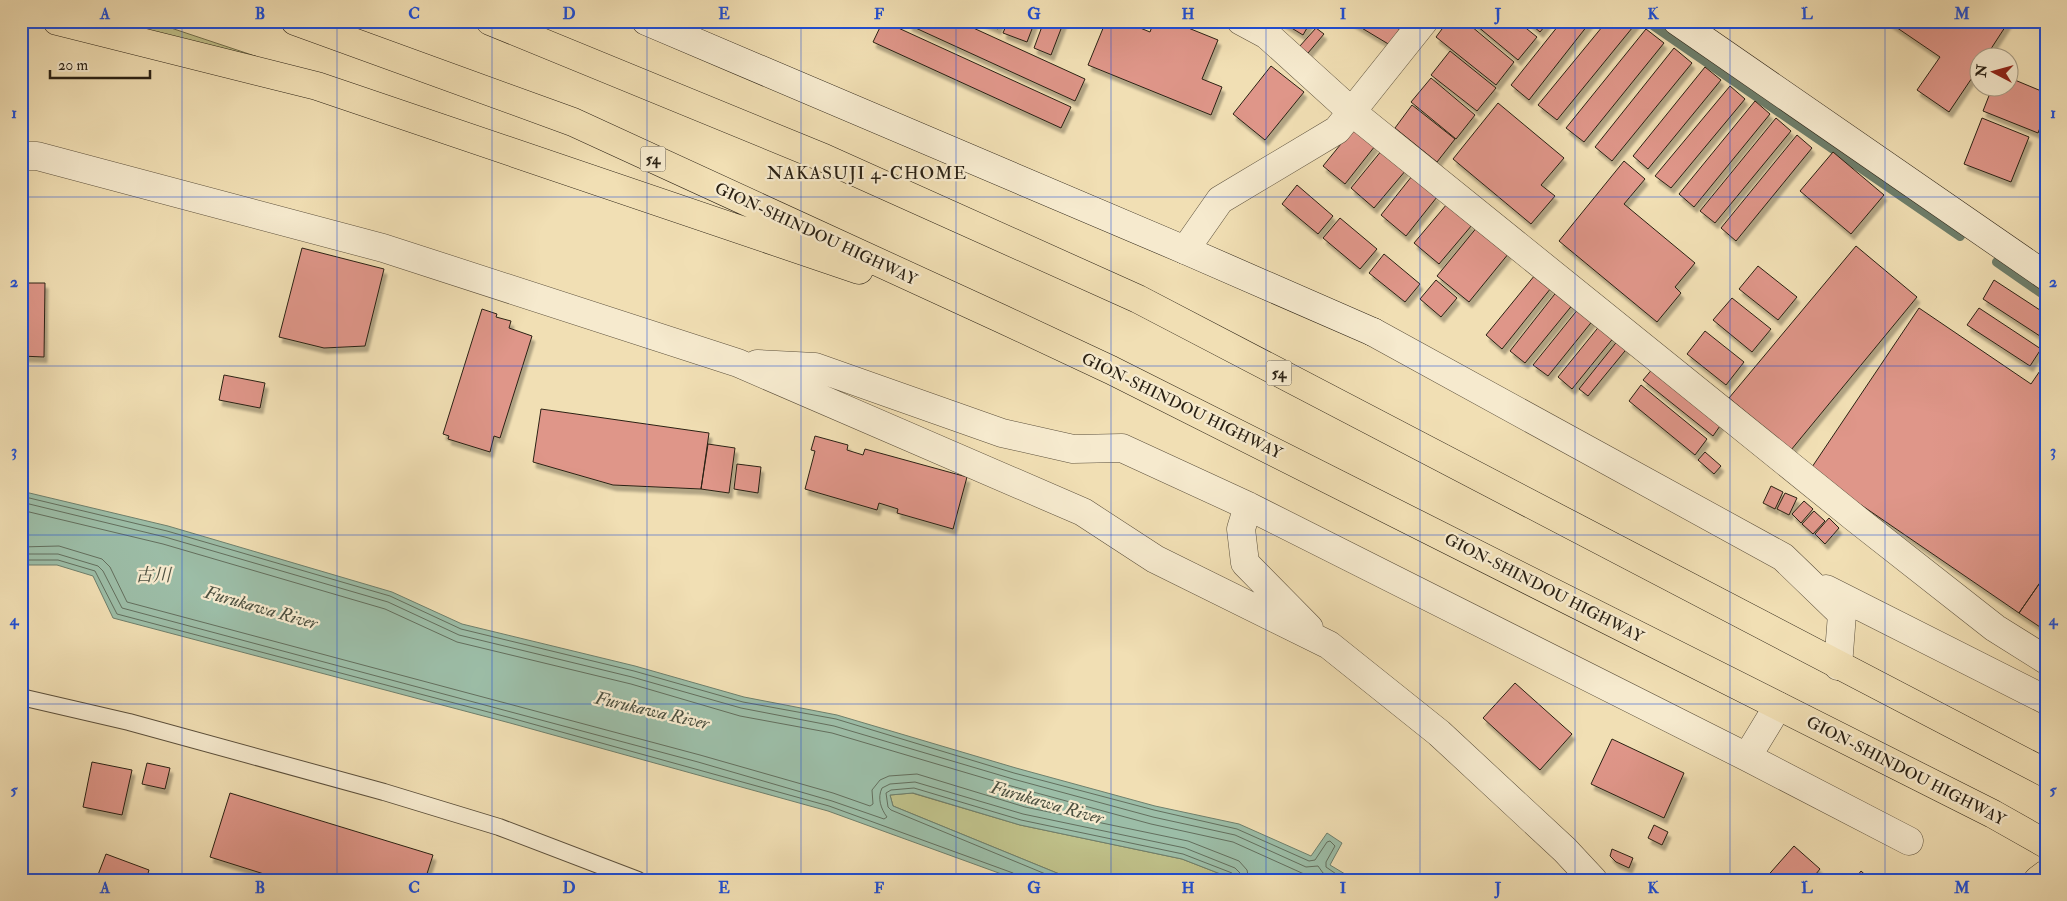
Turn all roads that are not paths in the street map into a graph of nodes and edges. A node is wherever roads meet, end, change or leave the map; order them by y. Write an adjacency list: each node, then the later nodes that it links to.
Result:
1 (56, 21): 12 (main road)
2 (295, 21): 12 (main road, GION-SHINDOU HIGHWAY / 54)
3 (490, 21): 18 (main road, 54)
4 (646, 21): 10 (street)
5 (1241, 21): 8 (street)
6 (1424, 21): 8 (street)
7 (1678, 21): 11 (street)
8 (1352, 112): 10 (street); 17 (street)
9 (21, 156): 13 (street)
10 (1185, 250): 15 (street)
11 (2046, 276)
12 (1002, 319): 21 (main road, GION-SHINDOU HIGHWAY / 54)
13 (738, 363): 14 (street); 16 (street)
14 (1248, 506): 16 (street); 22 (street)
15 (1807, 580): 18 (street); 20 (street)
16 (1324, 643): 28 (street)
17 (2046, 660)
18 (1838, 666): 23 (main road, 54)
19 (21, 697): 27 (lane)
20 (2046, 700)
21 (1778, 706): 22 (street); 25 (main road, GION-SHINDOU HIGHWAY / 54)
22 (1747, 757): 24 (street)
23 (2046, 774)
24 (1909, 841)
25 (2046, 844)
26 (2046, 874): 29 (main road)
27 (638, 880)
28 (1593, 880)
29 (2038, 880)

